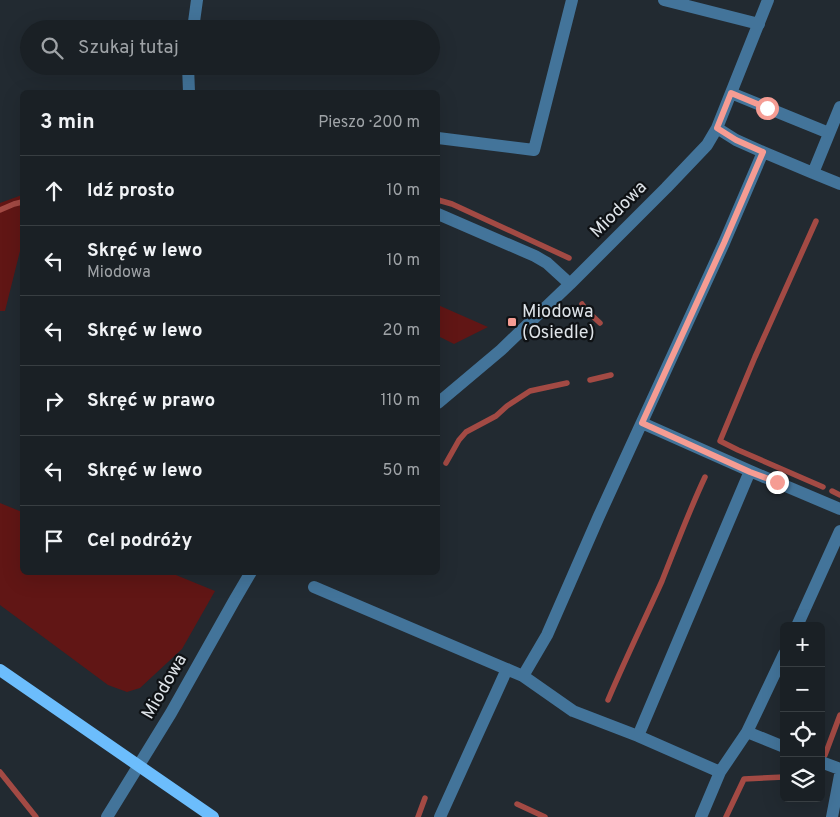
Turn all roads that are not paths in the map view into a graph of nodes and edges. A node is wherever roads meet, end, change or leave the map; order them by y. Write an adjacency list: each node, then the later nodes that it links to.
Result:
1 (197, 0): 5 (street)
2 (572, 0): 13 (street)
3 (768, 0): 6 (street, Miodowa)
4 (671, 1): 6 (street)
5 (194, 20)
6 (759, 24): 9 (street, Miodowa)
7 (188, 75): 8 (street)
8 (188, 90)
9 (731, 93): 11 (street, Miodowa); 12 (street)
10 (840, 107): 12 (street)
11 (717, 128): 14 (street); 18 (street, Miodowa)
12 (829, 133): 15 (street)
13 (440, 138)
14 (763, 152): 15 (street); 20 (street)
15 (813, 173): 16 (street)
16 (840, 184)
17 (440, 215): 18 (street)
18 (570, 284): 19 (street, Miodowa)
19 (440, 401)
20 (642, 423): 21 (street); 30 (street)
21 (750, 472): 22 (street); 32 (street)
22 (840, 509)
23 (840, 531): 26 (street)
24 (250, 575): 35 (street, Miodowa)
25 (314, 587): 28 (street)
26 (799, 622)
27 (780, 662): 31 (street)
28 (507, 669): 30 (street); 41 (street)
29 (0, 670): 35 (main road)
30 (523, 676): 32 (street)
31 (747, 732): 33 (street); 37 (street)
32 (638, 736): 37 (street)
33 (780, 745)
34 (825, 763): 36 (street)
35 (139, 766): 39 (street, Miodowa); 40 (main road)
36 (840, 769)
37 (720, 772): 42 (street)
38 (840, 775): 43 (street)
39 (107, 817)
40 (212, 817)
41 (440, 817)
42 (701, 817)
43 (832, 817)

